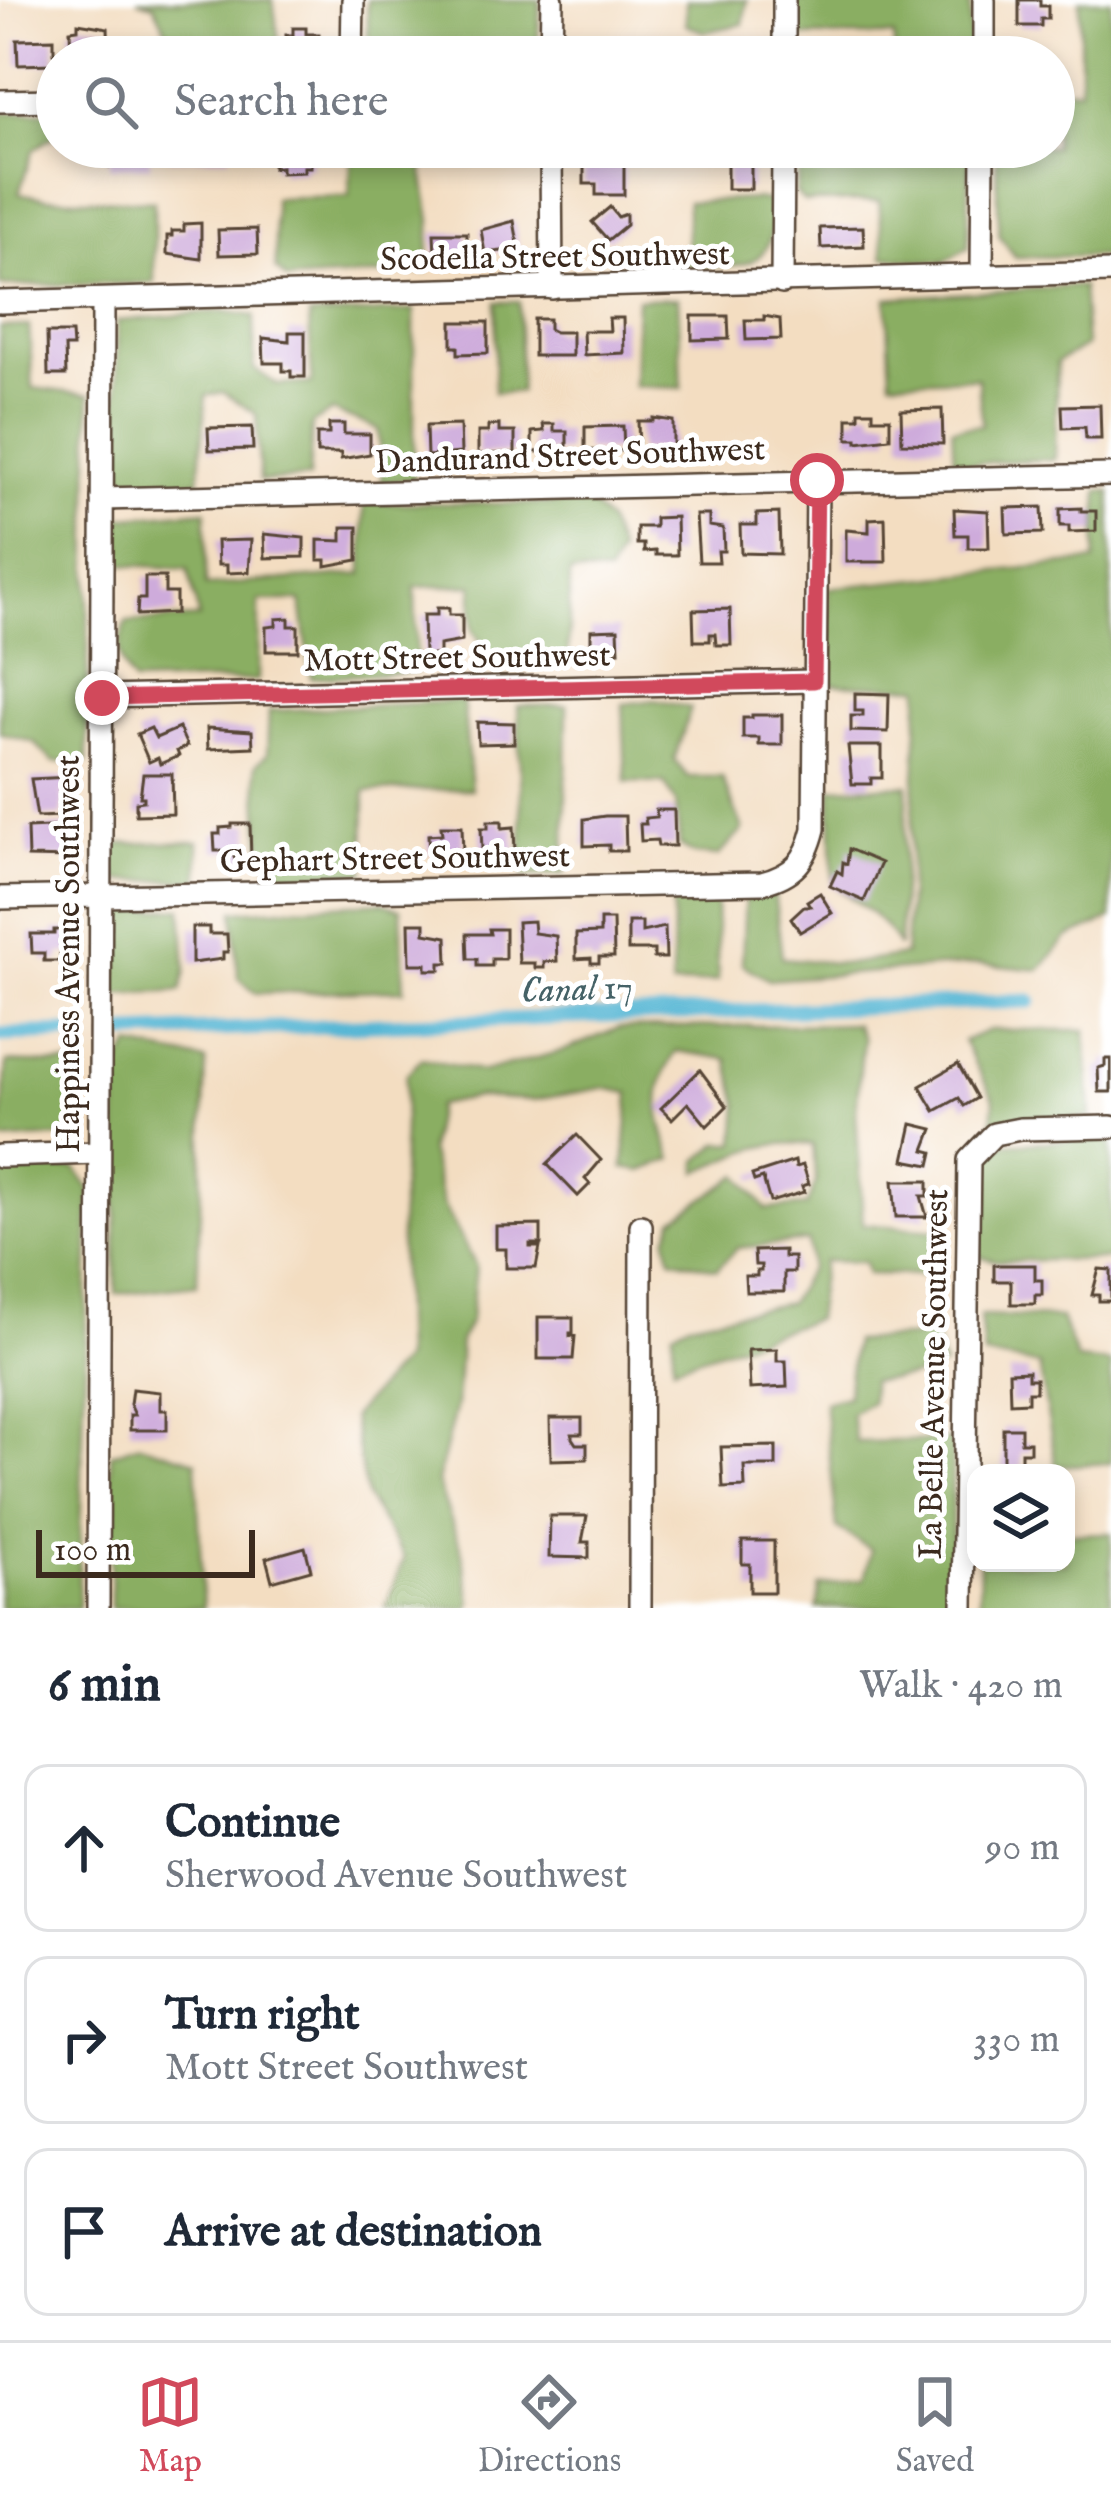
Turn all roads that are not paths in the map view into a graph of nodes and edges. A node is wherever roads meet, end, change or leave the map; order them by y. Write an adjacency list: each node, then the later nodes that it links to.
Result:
1 (353, 0): 5 (street)
2 (552, 0): 6 (street)
3 (784, 0): 7 (street)
4 (984, 0): 8 (street)
5 (352, 36)
6 (551, 36)
7 (784, 36)
8 (984, 36)
9 (36, 100): 10 (street)
10 (0, 101)
11 (551, 168): 17 (street)
12 (783, 168): 16 (street)
13 (983, 168): 15 (street)
14 (1111, 272): 15 (street, Scodella Street Southwest)
15 (982, 274): 16 (street, Scodella Street Southwest)
16 (782, 283): 17 (street, Scodella Street Southwest)
17 (552, 288): 18 (street, Scodella Street Southwest)
18 (103, 300): 19 (street, Scodella Street Southwest); 22 (street, Happiness Avenue Southwest)
19 (0, 302)
20 (1111, 475): 21 (street, Dandurand Street Southwest)
21 (817, 480): 22 (street, Dandurand Street Southwest); 23 (street)
22 (102, 499): 24 (street, Happiness Avenue Southwest)
23 (814, 681): 24 (street, Mott Street Southwest); 25 (street, Gephart Street Southwest)
24 (102, 698): 25 (street, Happiness Avenue Southwest)
25 (103, 896): 26 (street, Gephart Street Southwest); 28 (street, Happiness Avenue Southwest)
26 (0, 898)
27 (1111, 1127): 33 (street, La Belle Avenue Southwest)
28 (99, 1153): 29 (street); 31 (street, Happiness Avenue Southwest)
29 (0, 1156)
30 (641, 1226): 32 (street)
31 (98, 1608)
32 (640, 1608)
33 (963, 1608)

